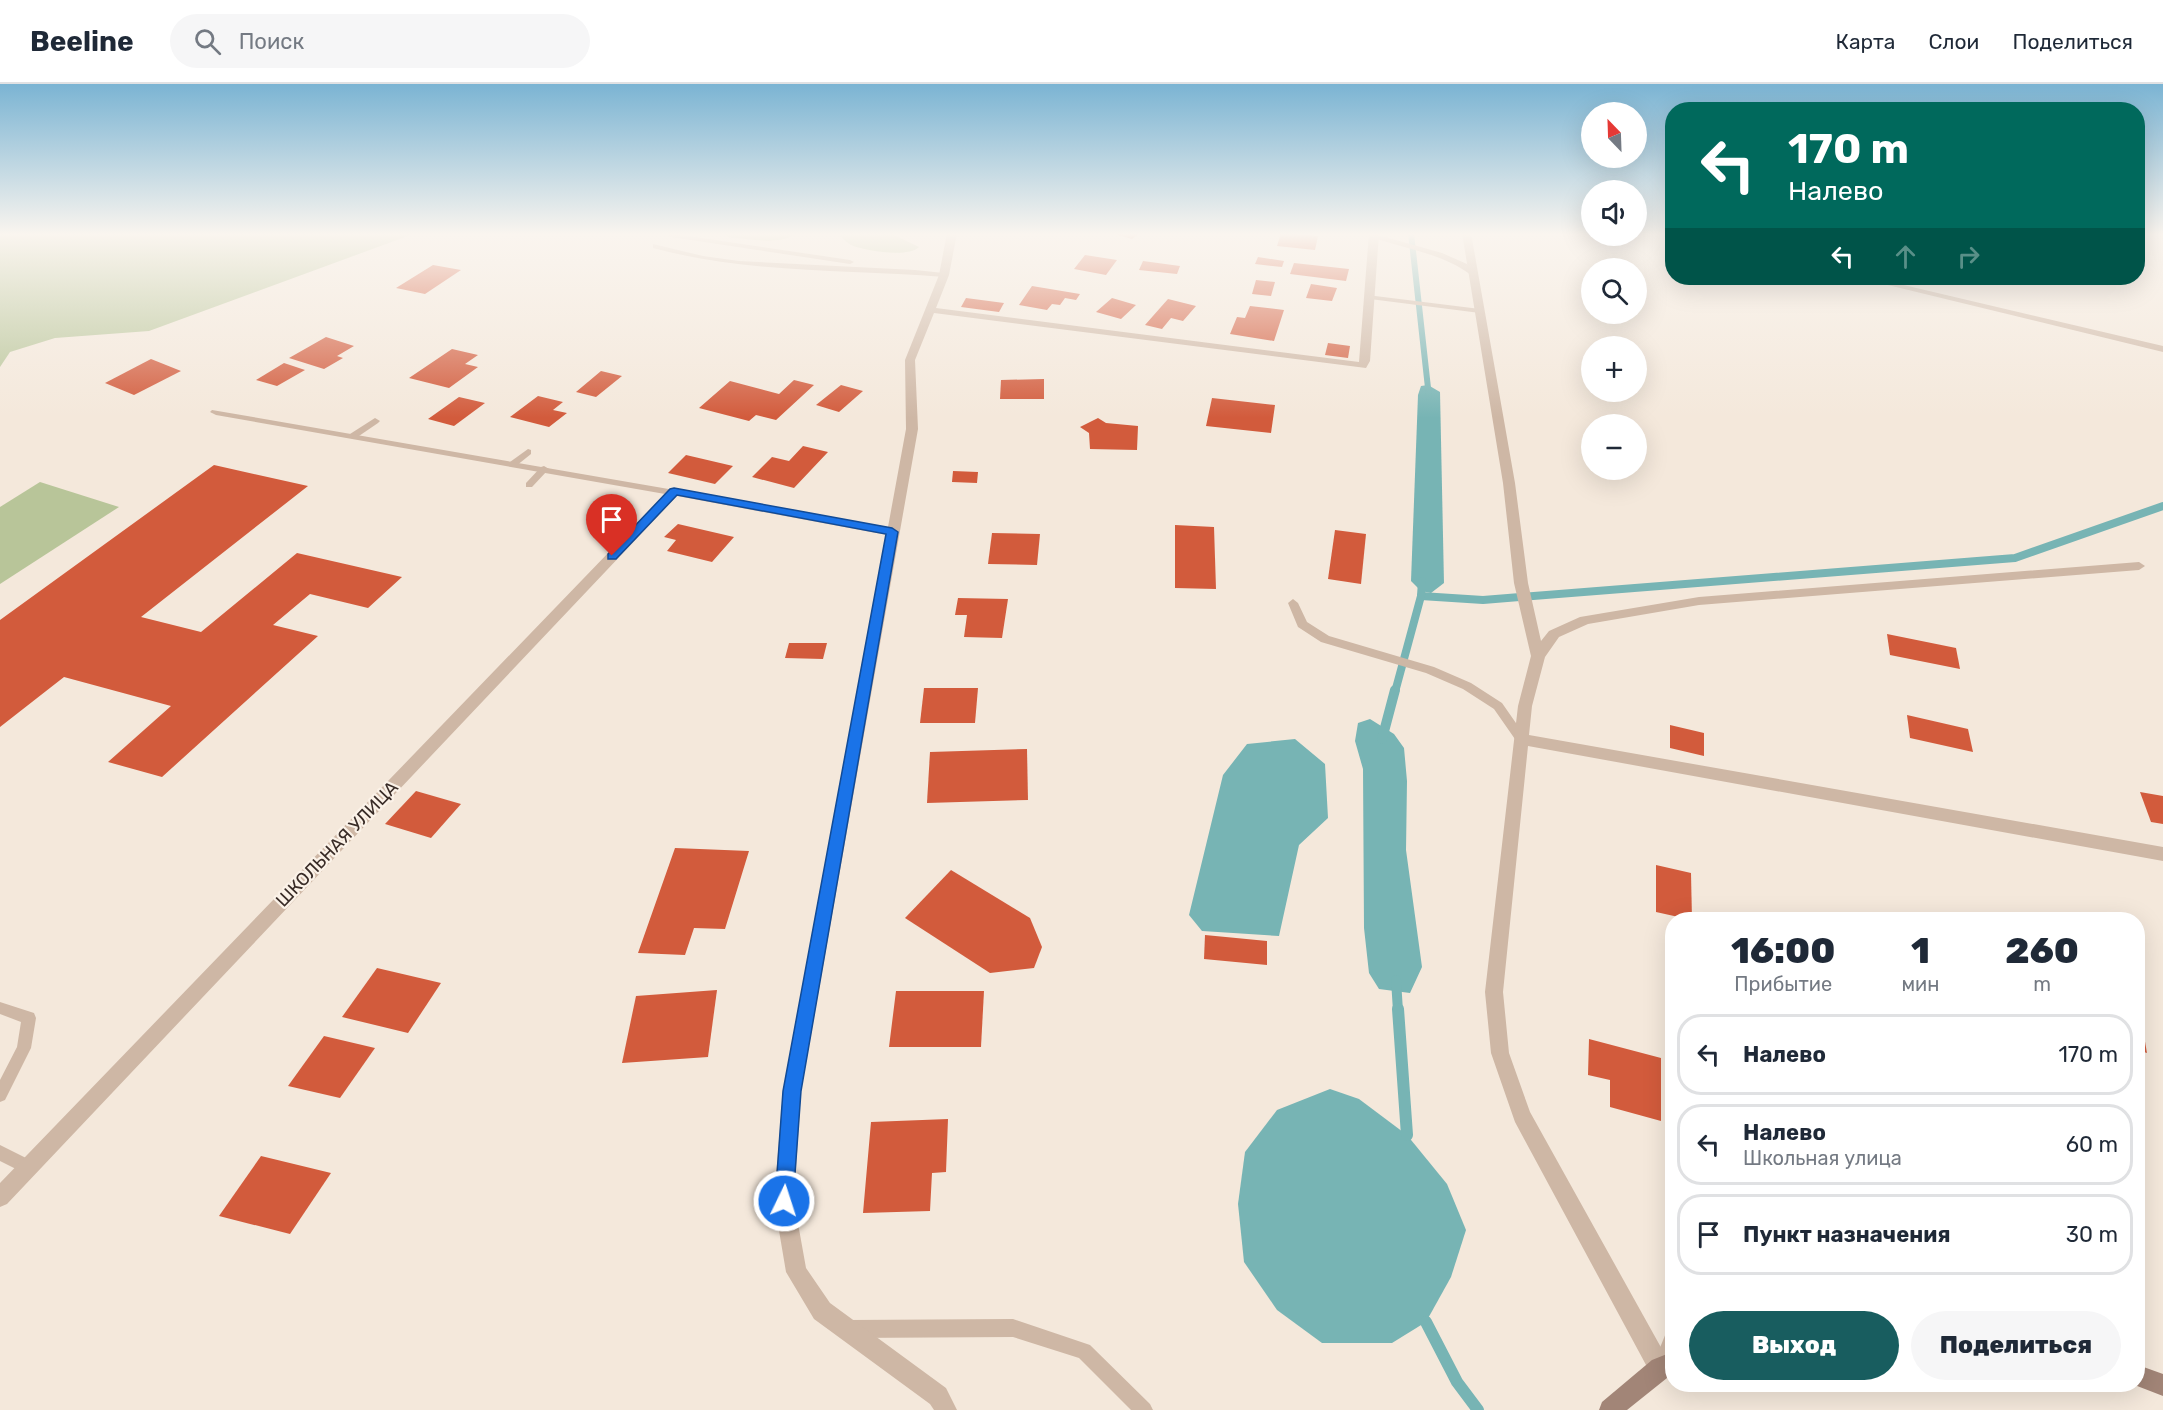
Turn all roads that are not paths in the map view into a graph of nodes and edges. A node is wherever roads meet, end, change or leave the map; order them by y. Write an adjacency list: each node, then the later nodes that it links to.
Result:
1 (937, 295): 5 (street)
2 (1477, 295): 6 (street)
3 (1933, 295): 7 (street)
4 (1370, 297): 5 (street); 6 (lane)
5 (932, 310): 16 (street)
6 (1480, 311): 19 (street)
7 (2163, 350)
8 (216, 412): 10 (street)
9 (375, 421): 10 (lane)
10 (353, 436): 12 (street)
11 (528, 452): 12 (lane)
12 (513, 464): 13 (street)
13 (544, 469): 14 (lane); 15 (street)
14 (528, 485)
15 (674, 492): 16 (street); 25 (street, ШКОЛЬНАЯ УЛИЦА)
16 (892, 532): 27 (street)
17 (2139, 566): 19 (street)
18 (1293, 603): 20 (lane)
19 (1538, 656): 20 (street)
20 (1521, 739): 21 (street); 28 (street)
21 (2163, 854)
22 (0, 1008): 23 (lane)
23 (0, 1095)
24 (0, 1153): 25 (lane)
25 (28, 1167): 26 (street, ШКОЛЬНАЯ УЛИЦА)
26 (0, 1197)
27 (846, 1329): 32 (street); 33 (lane)
28 (1665, 1364)
29 (1665, 1367): 34 (street)
30 (2145, 1379): 31 (street)
31 (2163, 1385)
32 (946, 1410)
33 (1144, 1410)
34 (1610, 1410)

